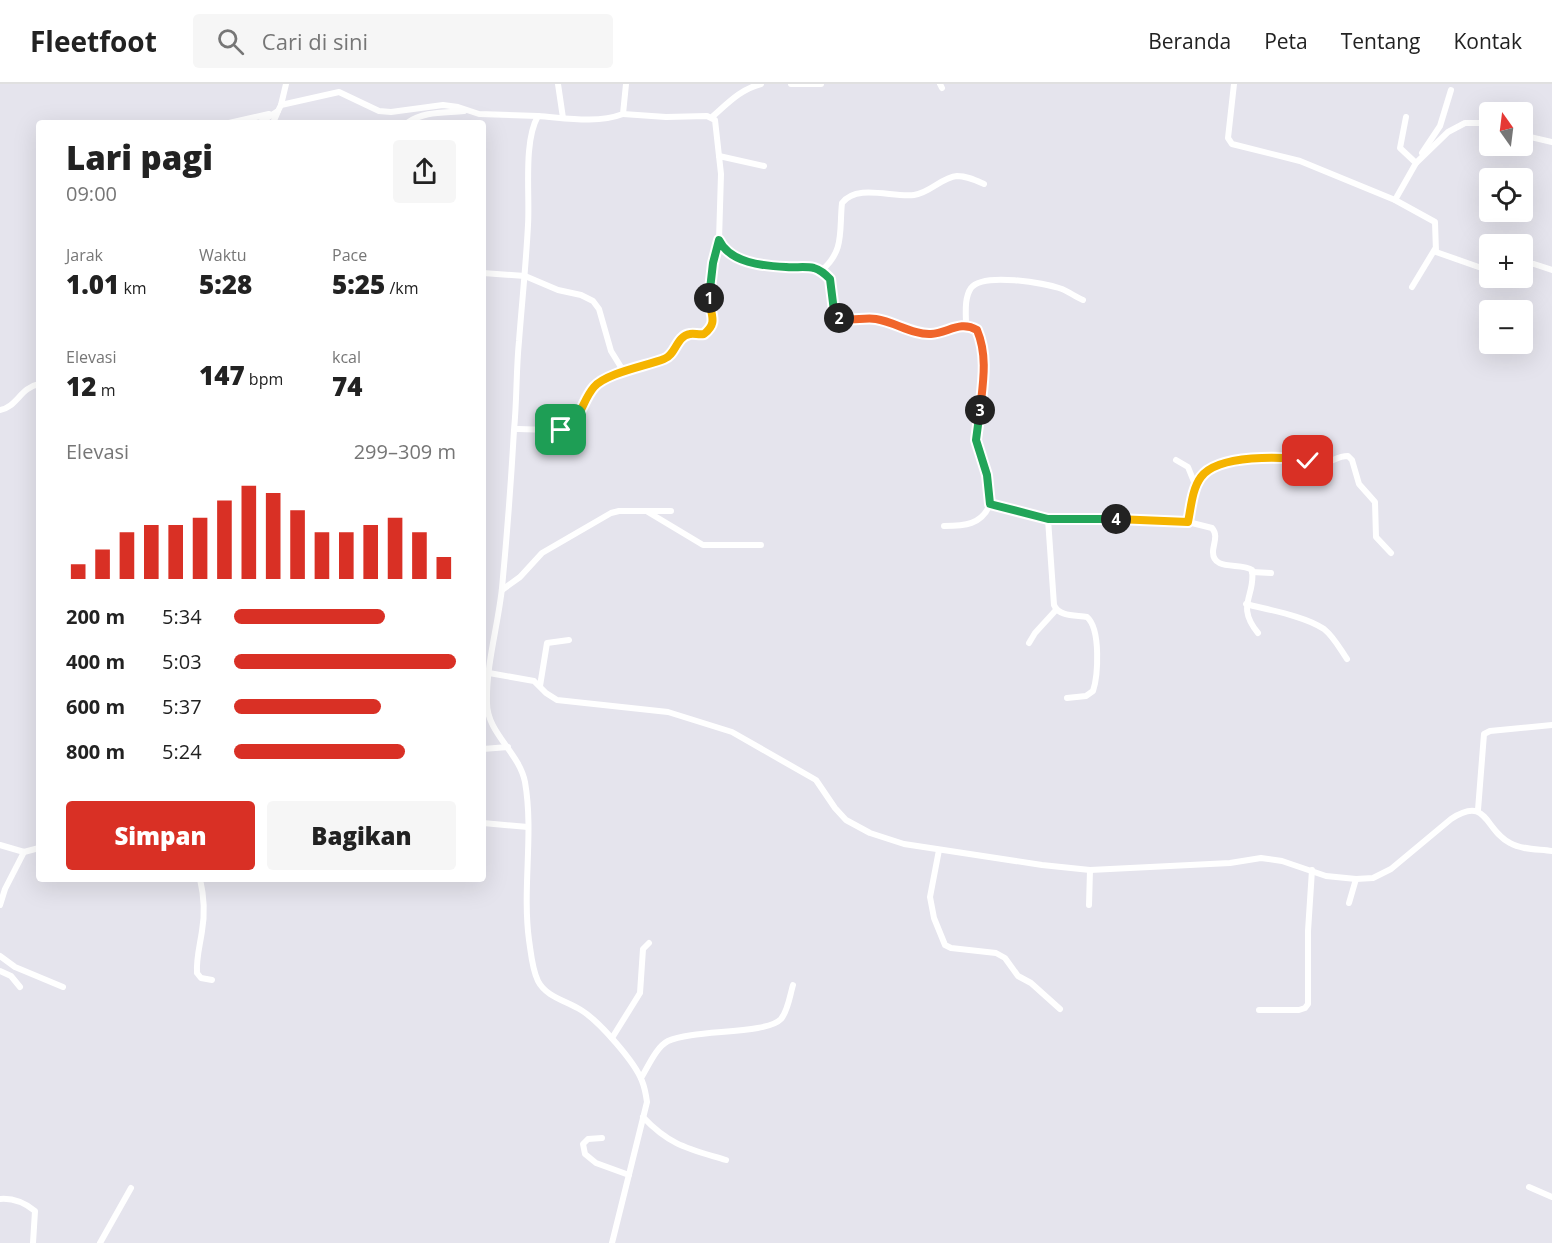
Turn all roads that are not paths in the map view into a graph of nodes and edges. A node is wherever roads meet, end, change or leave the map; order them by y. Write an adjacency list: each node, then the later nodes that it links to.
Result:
1 (286, 84): 9 (street)
2 (558, 84): 15 (street)
3 (626, 84): 11 (street)
4 (761, 84): 13 (street)
5 (791, 84): 6 (street)
6 (821, 84)
7 (1234, 84): 27 (street)
8 (1451, 90): 24 (street)
9 (278, 109): 10 (street); 16 (street); 17 (street); 18 (street)
10 (467, 111): 12 (street); 19 (street)
11 (624, 114): 13 (street); 15 (street)
12 (538, 116): 15 (street); 35 (street)
13 (712, 117): 23 (street)
14 (1406, 117): 24 (street)
15 (563, 118)
16 (240, 120)
17 (263, 120)
18 (274, 120)
19 (411, 120)
20 (1479, 122): 24 (street)
21 (1533, 138): 22 (street)
22 (1552, 142)
23 (719, 156): 25 (street); 28 (street)
24 (1418, 161): 27 (street)
25 (764, 166)
26 (984, 184): 33 (street)
27 (1395, 200): 29 (street)
28 (719, 240): 33 (street); 39 (street)
29 (1435, 249): 31 (street); 36 (street)
30 (1533, 264): 32 (street)
31 (1479, 267)
32 (1552, 270)
33 (821, 271): 38 (street)
34 (486, 273): 35 (street)
35 (525, 276): 39 (street); 42 (street)
36 (1412, 287)
37 (1083, 300): 38 (street)
38 (966, 325): 45 (street)
39 (622, 370): 42 (street)
40 (36, 385): 41 (street)
41 (0, 410)
42 (515, 429): 55 (street)
43 (1176, 460): 44 (street)
44 (1196, 487): 49 (street); 52 (street)
45 (990, 504): 48 (street); 50 (street)
46 (671, 511): 47 (street)
47 (647, 512): 51 (street); 55 (street)
48 (1048, 519): 49 (street); 57 (street)
49 (1188, 522): 53 (street)
50 (944, 526)
51 (761, 545)
52 (1391, 554)
53 (1252, 572): 54 (street); 56 (street)
54 (1271, 573)
55 (502, 590): 62 (street)
56 (1246, 604): 58 (street); 61 (street)
57 (1056, 610): 60 (street); 64 (street)
58 (1258, 633)
59 (569, 640): 63 (street)
60 (1029, 644)
61 (1347, 660)
62 (487, 668): 63 (street); 66 (street)
63 (540, 686): 73 (street)
64 (1067, 698)
65 (1552, 725): 68 (street)
66 (508, 747): 67 (street); 70 (street)
67 (486, 749)
68 (1478, 810): 74 (street); 78 (street)
69 (486, 823): 70 (street)
70 (528, 827): 92 (street)
71 (0, 845): 75 (street)
72 (36, 849): 75 (street)
73 (939, 850): 76 (street); 90 (street)
74 (1552, 851)
75 (24, 852): 81 (street)
76 (1090, 870): 77 (street); 82 (street)
77 (1312, 870): 78 (street); 91 (street)
78 (1356, 879): 80 (street)
79 (200, 882): 86 (street)
80 (1349, 903)
81 (0, 904)
82 (1089, 905)
83 (649, 943): 92 (street)
84 (0, 957): 89 (street)
85 (0, 971): 88 (street)
86 (212, 980)
87 (793, 985): 93 (street)
88 (20, 987)
89 (63, 987)
90 (1060, 1009)
91 (1259, 1010)
92 (612, 1038): 93 (street)
93 (641, 1078): 94 (street)
94 (643, 1117): 96 (street); 97 (street)
95 (602, 1138): 97 (street)
96 (726, 1160)
97 (629, 1175): 104 (street)
98 (1529, 1187): 100 (street)
99 (131, 1188): 103 (street)
100 (1552, 1197)
101 (0, 1199): 102 (street)
102 (33, 1243)
103 (100, 1243)
104 (612, 1243)

